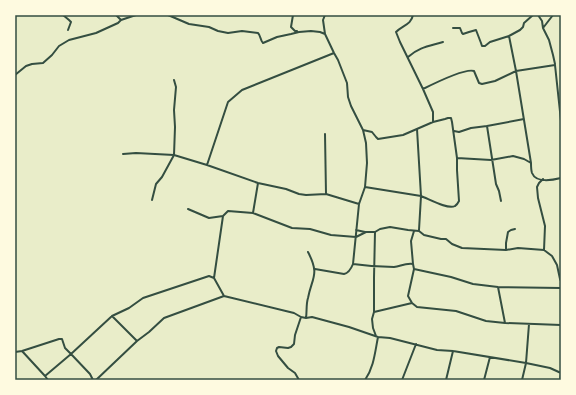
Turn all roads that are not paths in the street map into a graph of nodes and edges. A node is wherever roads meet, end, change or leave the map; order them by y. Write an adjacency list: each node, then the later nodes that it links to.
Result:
1 (63, 15): 14 (street)
2 (116, 15): 11 (street)
3 (136, 15): 11 (street)
4 (168, 15): 15 (street)
5 (293, 15): 15 (street)
6 (325, 15): 16 (street)
7 (413, 15): 20 (street)
8 (534, 15): 17 (street)
9 (538, 15): 13 (street)
10 (554, 15): 13 (street)
11 (121, 20): 23 (street)
12 (453, 28): 17 (street)
13 (543, 28): 21 (street)
14 (68, 30)
15 (299, 32): 16 (street)
16 (325, 34): 19 (street)
17 (509, 36): 22 (street)
18 (443, 42): 20 (street)
19 (334, 53): 32 (street); 40 (street)
20 (408, 57): 25 (street)
21 (555, 65): 22 (street); 26 (street)
22 (516, 71): 25 (street); 27 (street)
23 (15, 75)
24 (174, 80): 36 (street)
25 (423, 89): 29 (street)
26 (560, 105): 28 (street)
27 (524, 119): 30 (street); 39 (street)
28 (561, 121)
29 (433, 122): 31 (street); 33 (street)
30 (487, 126): 33 (street); 38 (street)
31 (417, 129): 32 (street); 46 (street)
32 (363, 130): 44 (street)
33 (454, 131): 37 (street)
34 (325, 134): 45 (street)
35 (123, 154): 36 (street)
36 (174, 155): 40 (street); 47 (street)
37 (457, 158): 38 (street); 46 (street)
38 (492, 160): 39 (street); 48 (street)
39 (531, 163): 42 (street)
40 (207, 165): 43 (street)
41 (561, 178): 42 (street)
42 (543, 180): 61 (street)
43 (258, 183): 45 (street); 51 (street)
44 (365, 187): 46 (street); 49 (street)
45 (326, 194): 49 (street)
46 (421, 196): 56 (street)
47 (152, 200)
48 (501, 201)
49 (359, 204): 54 (street)
50 (188, 209): 52 (street)
51 (253, 213): 52 (street); 59 (street)
52 (223, 216): 68 (street)
53 (515, 229): 60 (street)
54 (356, 230): 57 (street); 59 (street)
55 (414, 231): 56 (street); 58 (street); 64 (street)
56 (419, 231): 60 (street)
57 (366, 232): 58 (street); 59 (street)
58 (375, 232): 65 (street)
59 (356, 237): 63 (street)
60 (506, 250): 61 (street)
61 (544, 250): 69 (street)
62 (308, 252): 66 (street)
63 (353, 264): 65 (street); 66 (street)
64 (412, 264): 65 (street); 67 (street)
65 (374, 267): 74 (street)
66 (315, 269): 77 (street)
67 (414, 269): 70 (street); 73 (street)
68 (214, 278): 72 (street); 75 (street)
69 (561, 281)
70 (498, 288): 71 (street); 78 (street)
71 (561, 288)
72 (224, 296): 76 (street); 82 (street)
73 (412, 303): 74 (street); 78 (street)
74 (374, 312): 81 (street)
75 (112, 316): 82 (street); 87 (street)
76 (302, 317): 77 (street); 95 (street)
77 (306, 318): 81 (street)
78 (505, 324): 79 (street)
79 (529, 324): 80 (street); 89 (street)
80 (561, 325)
81 (377, 337): 83 (street); 96 (street)
82 (137, 341): 94 (street)
83 (416, 344): 85 (street); 97 (street)
84 (22, 351): 86 (street); 87 (street); 91 (street)
85 (453, 351): 88 (street); 98 (street)
86 (15, 352)
87 (71, 354): 91 (street); 93 (street)
88 (490, 357): 89 (street); 99 (street)
89 (526, 363): 90 (street); 100 (street)
90 (561, 373): 101 (street)
91 (45, 376): 92 (street)
92 (48, 380)
93 (93, 380)
94 (96, 380)
95 (299, 380)
96 (366, 380)
97 (402, 380)
98 (446, 380)
99 (484, 380)
100 (522, 380)
101 (560, 380)

